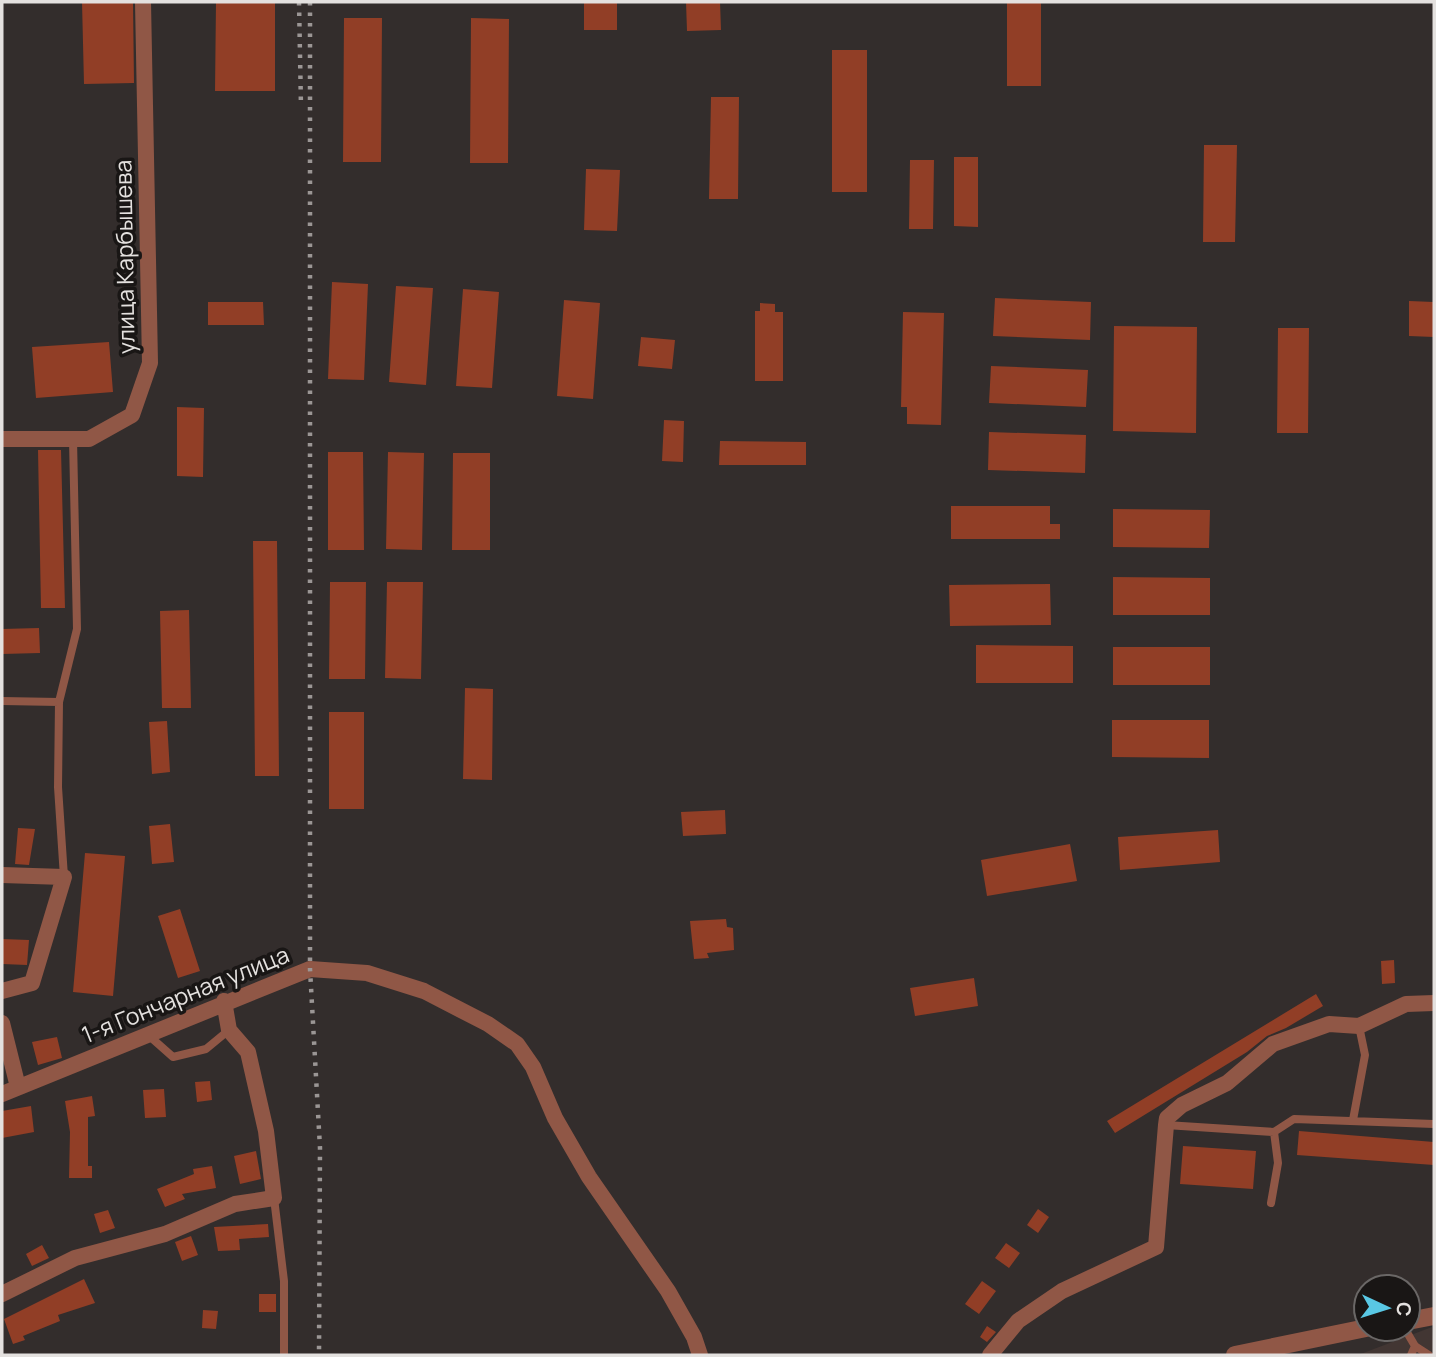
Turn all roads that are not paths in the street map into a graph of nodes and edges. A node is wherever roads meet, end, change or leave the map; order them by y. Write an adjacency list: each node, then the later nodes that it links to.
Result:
1 (143, 2): 3 (street, улица Карбышева)
2 (2, 439): 3 (street, улица Карбышева)
3 (73, 439): 5 (lane)
4 (2, 701): 5 (lane)
5 (59, 702): 7 (lane)
6 (2, 874): 7 (street)
7 (64, 877): 8 (street)
8 (2, 991)
9 (225, 1001): 13 (street); 14 (street, 1-я Гончарная улица); 29 (street, 1-я Гончарная улица)
10 (1434, 1003): 12 (street)
11 (2, 1023): 15 (street)
12 (1359, 1026): 17 (lane); 19 (street)
13 (229, 1030): 14 (lane); 21 (street)
14 (146, 1034): 15 (street, 1-я Гончарная улица)
15 (18, 1087): 16 (street, 1-я Гончарная улица)
16 (2, 1094)
17 (1353, 1120): 18 (lane); 20 (lane)
18 (1434, 1124)
19 (1166, 1125): 20 (lane); 30 (street)
20 (1274, 1132): 22 (lane)
21 (274, 1198): 23 (street); 28 (lane)
22 (1271, 1203)
23 (2, 1294)
24 (1352, 1332): 27 (street)
25 (1413, 1343): 26 (lane)
26 (1415, 1346): 32 (lane); 33 (lane)
27 (1287, 1350): 31 (street)
28 (284, 1355)
29 (700, 1355)
30 (990, 1355)
31 (1236, 1355)
32 (1411, 1355)
33 (1429, 1355)

